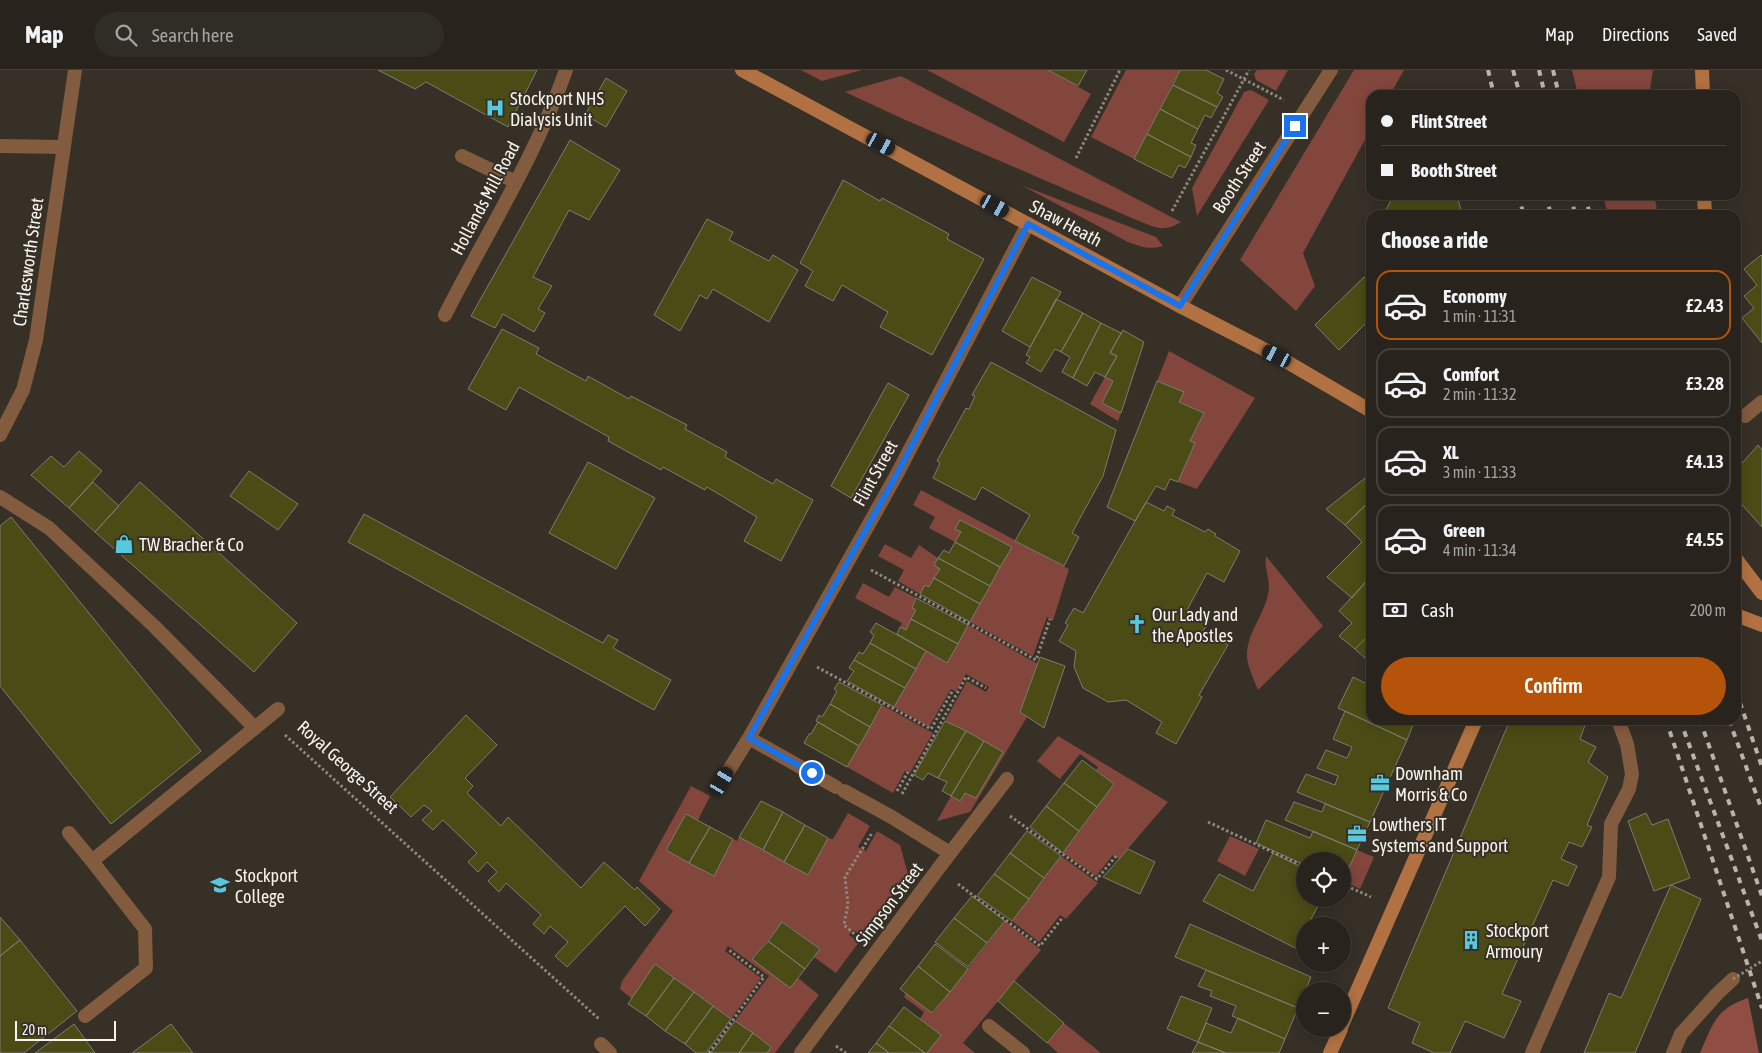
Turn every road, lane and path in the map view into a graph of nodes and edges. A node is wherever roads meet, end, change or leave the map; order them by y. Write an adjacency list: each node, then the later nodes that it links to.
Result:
1 (75, 70): 13 (street, Charlesworth Street)
2 (566, 70): 16 (street, Hollands Mill Road)
3 (742, 70): 18 (main road, Shaw Heath)
4 (1120, 70): 15 (path)
5 (1226, 70): 9 (path)
6 (1249, 70): 9 (path)
7 (1331, 70): 11 (street, Booth Street)
8 (1702, 70): 10 (main road)
9 (1243, 79): 11 (path); 17 (path)
10 (1703, 90)
11 (1304, 111): 19 (street, Booth Street)
12 (0, 146): 13 (street)
13 (63, 147): 24 (street, Charlesworth Street)
14 (462, 156): 16 (street)
15 (1076, 158)
16 (516, 182): 20 (street, Hollands Mill Road)
17 (1172, 211)
18 (1028, 224): 19 (main road, Shaw Heath); 26 (street, Flint Street)
19 (1180, 306): 22 (main road, Shaw Heath)
20 (445, 315)
21 (1762, 402): 23 (street)
22 (1366, 408)
23 (1745, 416)
24 (0, 435)
25 (0, 497): 38 (street)
26 (850, 558): 30 (path); 32 (street, Flint Street)
27 (1741, 565): 28 (main road)
28 (1761, 588)
29 (1741, 618): 31 (main road)
30 (1050, 619)
31 (1762, 624)
32 (795, 655): 34 (path); 39 (street, Flint Street)
33 (986, 688): 43 (path)
34 (954, 690)
35 (278, 709): 38 (street)
36 (1474, 725): 52 (main road)
37 (1620, 725): 67 (street)
38 (255, 728): 48 (street); 60 (path, Royal George Street)
39 (749, 738): 41 (street, Flint Street); 43 (street)
40 (1008, 779): 42 (street, Simpson Street)
41 (722, 781)
42 (990, 801): 46 (street, Simpson Street); 47 (path)
43 (887, 815): 46 (street); 55 (path)
44 (1208, 822): 49 (path)
45 (69, 833): 48 (street)
46 (950, 853): 50 (street, Simpson Street)
47 (1116, 856)
48 (92, 861): 59 (street)
49 (1296, 863)
50 (938, 868): 53 (path); 55 (street, Simpson Street)
51 (1351, 888): 52 (path)
52 (1394, 907): 58 (main road)
53 (1063, 917)
54 (729, 950): 63 (path)
55 (877, 951): 64 (street, Simpson Street)
56 (1762, 961): 57 (path, bridge)
57 (1733, 979): 68 (street)
58 (1351, 1005)
59 (85, 1016)
60 (600, 1020)
61 (989, 1026): 65 (street)
62 (1337, 1037): 66 (main road)
63 (709, 1053)
64 (801, 1053)
65 (1023, 1053)
66 (1330, 1053)
67 (1532, 1053)
68 (1673, 1053)

